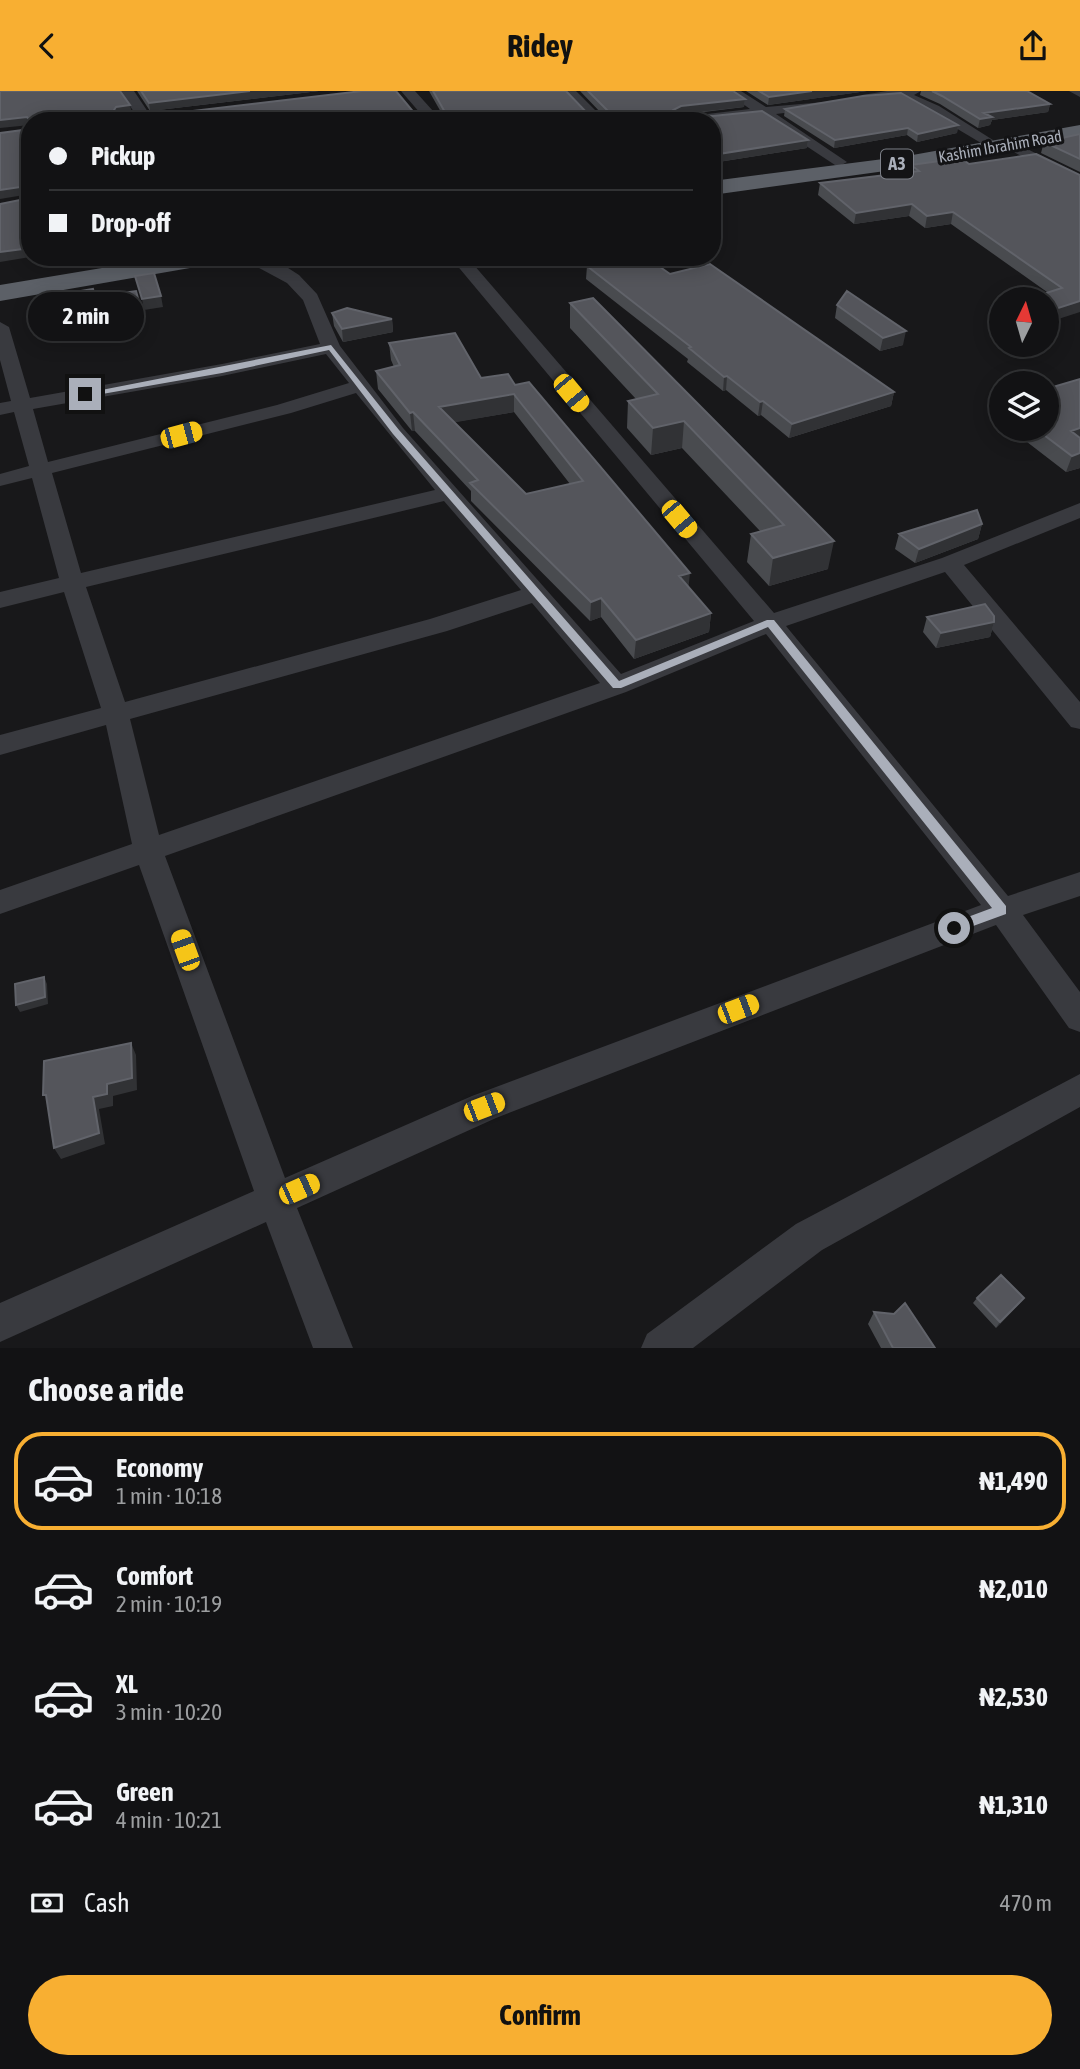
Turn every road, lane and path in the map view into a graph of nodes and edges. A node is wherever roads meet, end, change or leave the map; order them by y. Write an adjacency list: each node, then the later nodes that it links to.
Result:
1 (127, 91): 6 (street)
2 (408, 91): 7 (street)
3 (568, 91): 8 (street)
4 (732, 91): 9 (street)
5 (903, 92): 9 (street); 13 (street)
6 (145, 112)
7 (427, 112)
8 (589, 112)
9 (766, 112): 10 (street); 15 (street)
10 (721, 117)
11 (1080, 123): 13 (highway, Kashim Ibrahim Road / A3)
12 (1080, 131): 14 (highway, Kashim Ibrahim Road / A3)
13 (986, 140): 15 (highway, Kashim Ibrahim Road / A3)
14 (1009, 144): 17 (street); 18 (highway, Kashim Ibrahim Road / A3)
15 (840, 162): 16 (highway, Kashim Ibrahim Road / A3)
16 (721, 179)
17 (1080, 181)
18 (721, 187)
19 (103, 266): 23 (highway)
20 (160, 266): 24 (highway)
21 (271, 266): 26 (street)
22 (466, 266): 37 (street)
23 (0, 283)
24 (0, 293)
25 (0, 327): 28 (street)
26 (331, 347): 27 (street); 28 (street)
27 (362, 385): 29 (street); 31 (street)
28 (12, 407): 29 (street)
29 (42, 469): 30 (street); 34 (street)
30 (0, 480)
31 (449, 493): 34 (street); 35 (street)
32 (1080, 510): 33 (street)
33 (950, 563): 37 (street); 40 (street)
34 (72, 583): 36 (street); 39 (street)
35 (538, 593): 38 (street); 39 (street)
36 (0, 600)
37 (770, 622): 38 (street); 45 (street)
38 (617, 686): 42 (street)
39 (116, 714): 41 (street); 42 (street)
40 (1080, 720)
41 (0, 744)
42 (148, 849): 44 (street); 48 (street)
43 (1080, 884): 45 (street)
44 (0, 902)
45 (1002, 910): 46 (street); 48 (street)
46 (1080, 1018)
47 (1080, 1089): 51 (street)
48 (275, 1199): 49 (street); 50 (street)
49 (0, 1323)
50 (333, 1348)
51 (661, 1348)

